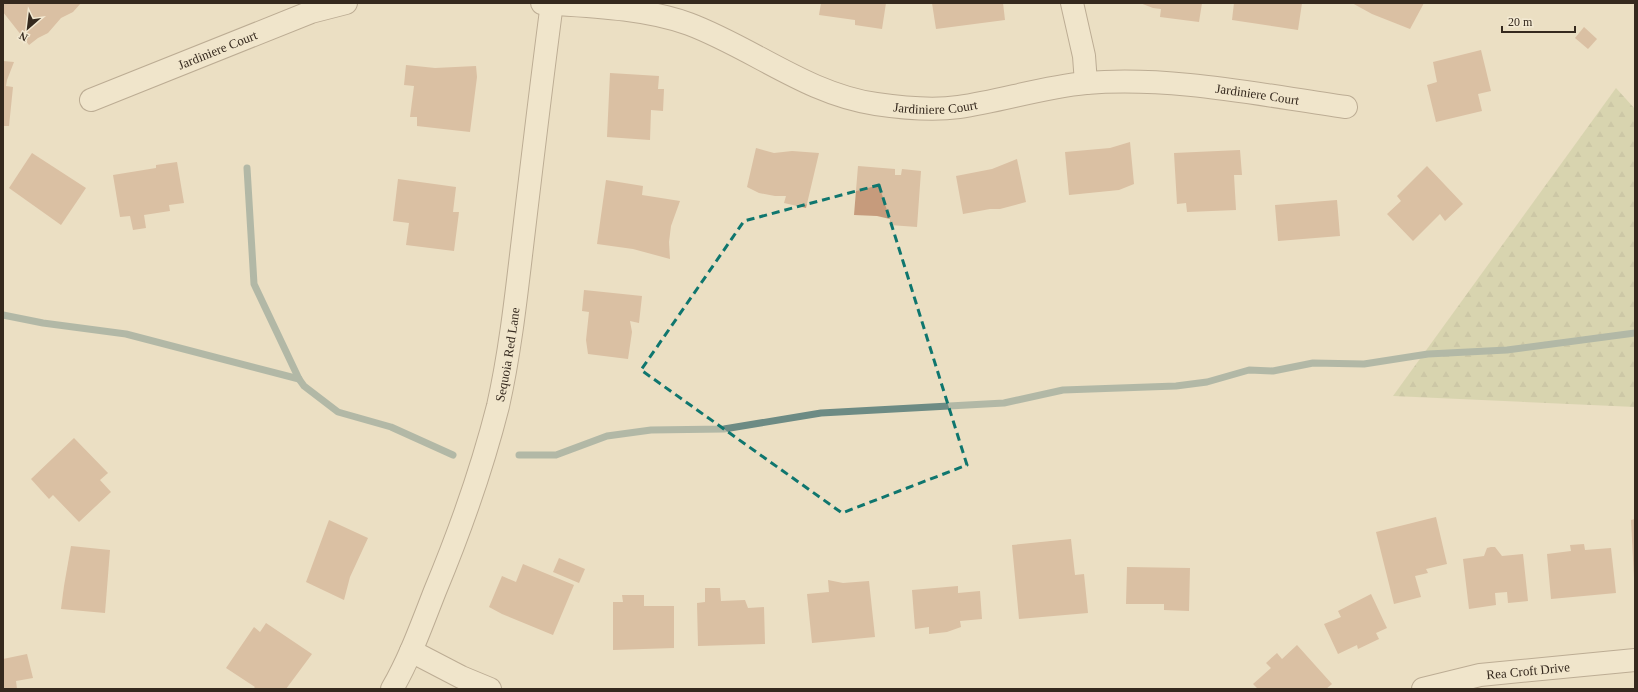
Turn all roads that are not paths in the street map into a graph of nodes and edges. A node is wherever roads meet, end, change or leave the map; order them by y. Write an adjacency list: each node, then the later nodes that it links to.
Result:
1 (346, 3): 5 (street, Jardiniere Court)
2 (548, 3): 4 (street, Jardiniere Court); 7 (street, Sequoia Red Lane)
3 (1072, 3): 4 (street)
4 (1086, 83): 6 (street, Jardiniere Court)
5 (91, 100)
6 (1346, 107)
7 (411, 651): 10 (street, Sequoia Red Lane); 11 (street)
8 (1635, 660): 9 (street, Rea Croft Drive)
9 (1518, 681): 12 (street, Rea Croft Drive)
10 (392, 689)
11 (490, 689)
12 (1423, 689)

